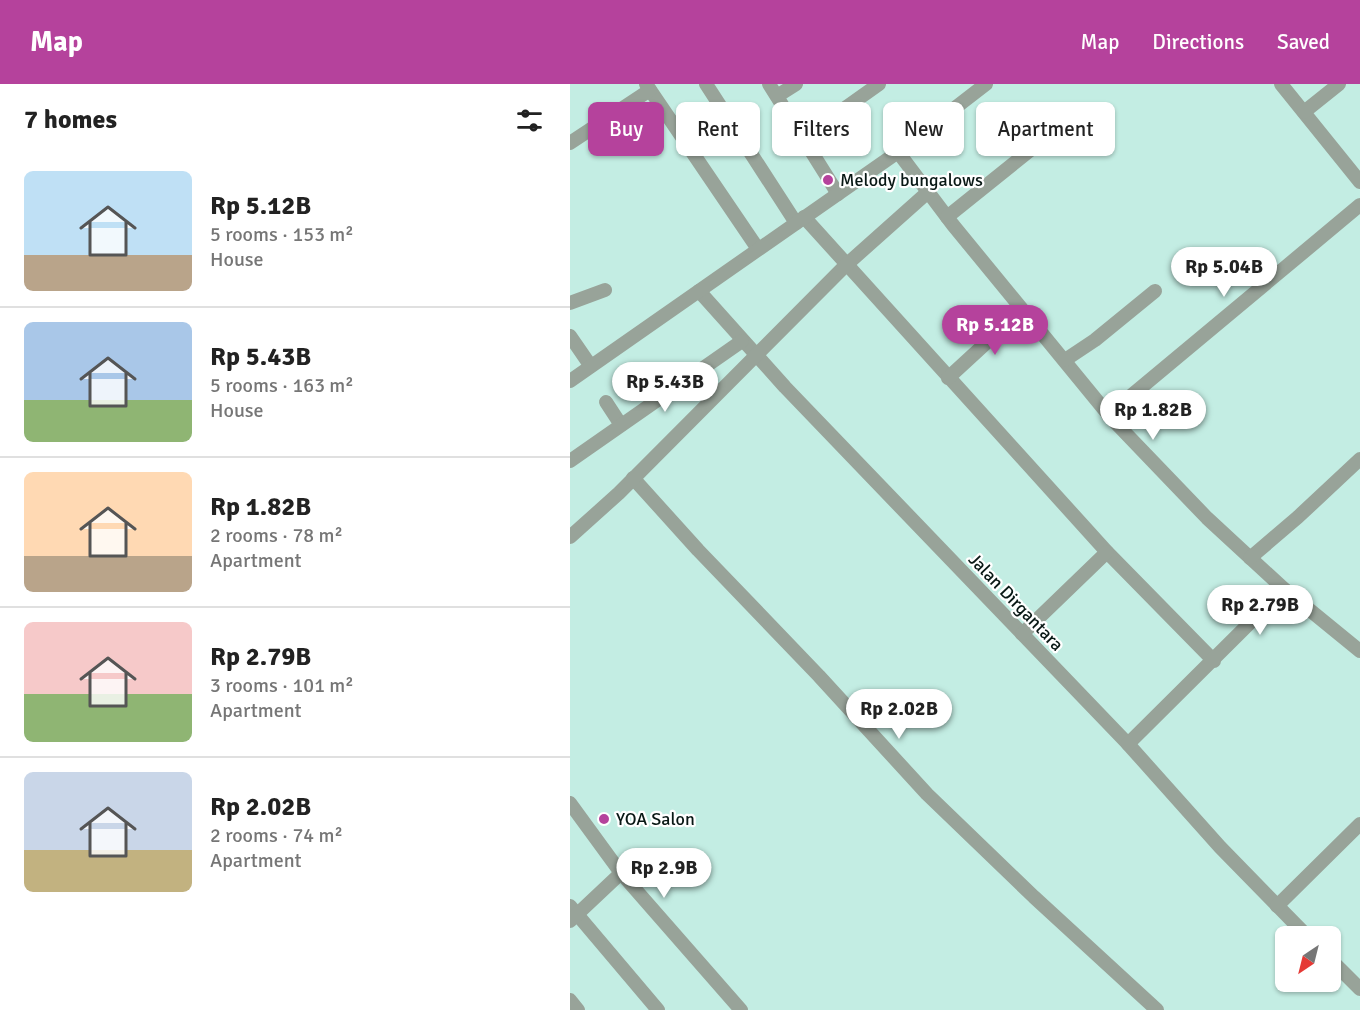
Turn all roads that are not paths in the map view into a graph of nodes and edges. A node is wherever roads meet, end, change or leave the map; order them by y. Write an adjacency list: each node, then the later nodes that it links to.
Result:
1 (706, 84): 22 (street)
2 (796, 84): 8 (street)
3 (879, 84): 9 (street)
4 (986, 84): 10 (street)
5 (1281, 84): 11 (street)
6 (1339, 84): 11 (street)
7 (648, 87): 12 (street); 23 (street)
8 (773, 90)
9 (854, 102)
10 (963, 102)
11 (1305, 112): 17 (street)
12 (570, 143)
13 (814, 156): 19 (street)
14 (892, 156): 19 (street)
15 (901, 156): 18 (street)
16 (1023, 156): 21 (street)
17 (1360, 182)
18 (928, 192): 21 (street); 24 (street)
19 (838, 194): 22 (street)
20 (1360, 205): 38 (street)
21 (947, 217): 29 (street)
22 (800, 220): 23 (street); 24 (street)
23 (758, 249): 26 (street)
24 (845, 266): 32 (street); 35 (street)
25 (605, 290): 28 (street)
26 (699, 291): 31 (street, Jalan Dirgantara); 34 (street)
27 (1155, 291): 33 (street)
28 (570, 303)
29 (1022, 310): 33 (street); 35 (street)
30 (570, 336): 34 (street)
31 (742, 341): 32 (street, Jalan Dirgantara); 39 (street)
32 (756, 356): 42 (street); 47 (street, Jalan Dirgantara)
33 (1065, 360): 38 (street)
34 (590, 365): 36 (street)
35 (948, 378): 44 (street)
36 (570, 381)
37 (606, 402): 39 (street)
38 (1108, 415): 45 (street)
39 (621, 425): 41 (street)
40 (1360, 459): 45 (street)
41 (570, 461)
42 (633, 478): 43 (street); 63 (street)
43 (570, 537)
44 (1107, 552): 47 (street); 49 (street)
45 (1250, 558): 46 (street)
46 (1284, 589): 48 (street); 49 (street)
47 (1022, 634): 50 (street, Jalan Dirgantara)
48 (1360, 651)
49 (1214, 661): 50 (street)
50 (1128, 744): 54 (street, Jalan Dirgantara)
51 (570, 803): 53 (street)
52 (1360, 824): 54 (street)
53 (621, 873): 55 (street); 62 (street)
54 (1277, 906): 56 (street, Jalan Dirgantara)
55 (572, 914): 61 (street)
56 (1297, 926)
57 (1341, 970): 58 (street)
58 (1360, 989)
59 (570, 1000): 60 (street)
60 (578, 1010)
61 (658, 1010)
62 (741, 1010)
63 (1157, 1010)

